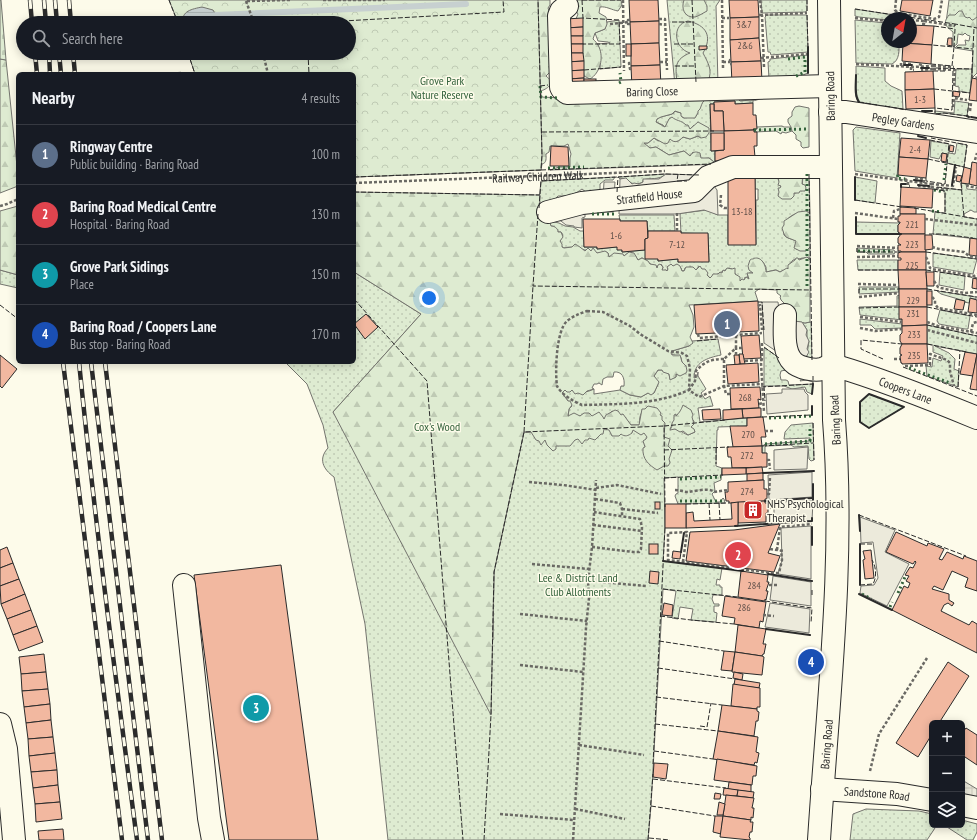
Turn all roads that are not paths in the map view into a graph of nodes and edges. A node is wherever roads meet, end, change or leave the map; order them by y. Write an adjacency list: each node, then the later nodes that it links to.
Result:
1 (829, 0): 3 (street, Baring Road)
2 (567, 6): 3 (street, Baring Close)
3 (830, 86): 4 (street, Baring Road)
4 (830, 112): 5 (street, Pegley Gardens); 6 (street, Baring Road)
5 (977, 132)
6 (823, 167): 7 (street, Stratfield House); 9 (street, Baring Road)
7 (548, 212)
8 (784, 315): 9 (street)
9 (833, 365): 10 (street, Coopers Lane); 14 (street, Baring Road)
10 (977, 418)
11 (184, 585): 19 (street)
12 (0, 724): 13 (street)
13 (3, 749): 18 (street)
14 (822, 789): 15 (street, Sandstone Road); 20 (street, Baring Road)
15 (929, 799)
16 (965, 806): 17 (street)
17 (977, 808)
18 (14, 840)
19 (214, 840)
20 (818, 840)

